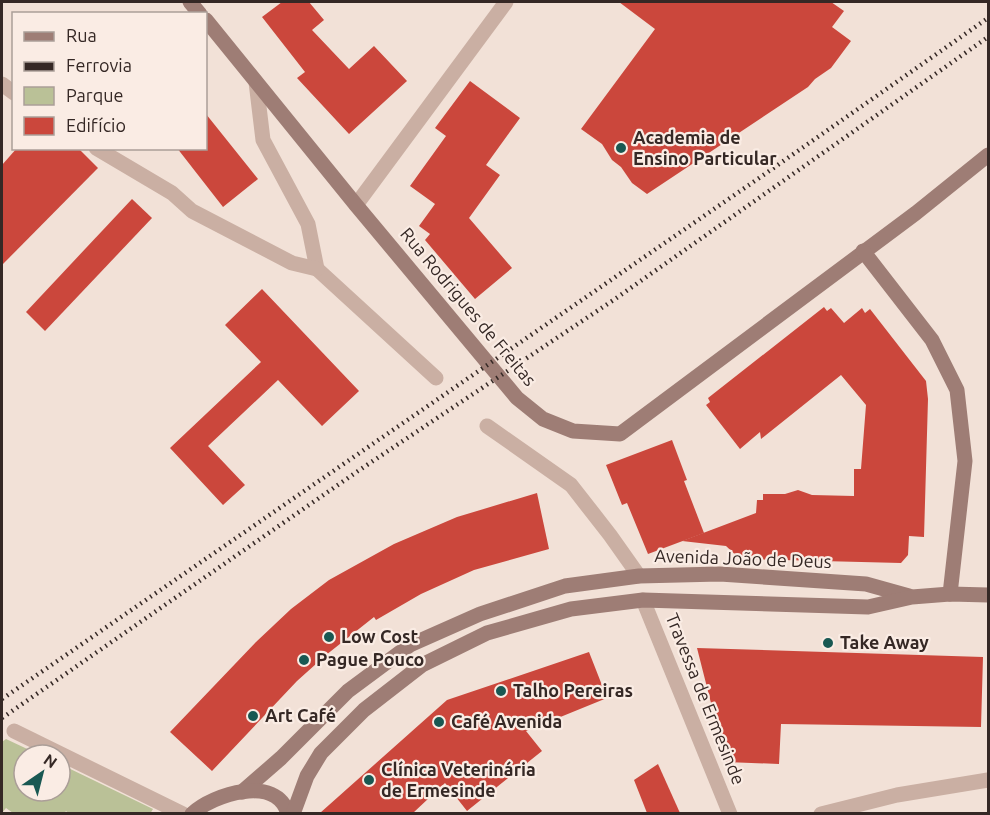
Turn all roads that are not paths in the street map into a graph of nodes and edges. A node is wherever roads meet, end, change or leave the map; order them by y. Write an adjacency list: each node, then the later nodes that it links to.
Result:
1 (506, 2): 6 (street)
2 (207, 21): 3 (main road, Rua Rodrigues de Freitas)
3 (256, 82): 6 (main road, Rua Rodrigues de Freitas); 8 (street)
4 (99, 150): 8 (street)
5 (988, 155): 7 (main road, Rua Rodrigues de Freitas)
6 (356, 205): 7 (main road, Rua Rodrigues de Freitas)
7 (863, 251): 12 (main road)
8 (317, 269): 9 (street)
9 (436, 378)
10 (487, 426): 11 (street)
11 (639, 576): 14 (main road, Avenida João de Deus); 18 (main road, Avenida João de Deus)
12 (950, 594): 13 (main road, Avenida João de Deus); 14 (main road, Avenida João de Deus)
13 (988, 595)
14 (912, 597): 15 (main road, Avenida João de Deus)
15 (643, 600): 22 (main road, Avenida João de Deus); 23 (street, Travessa de Ermesinde)
16 (14, 730): 19 (street)
17 (988, 780): 24 (street)
18 (242, 792): 20 (main road, Avenida João de Deus); 21 (main road, Avenida João de Deus)
19 (183, 813)
20 (192, 813)
21 (288, 813)
22 (293, 813)
23 (730, 813)
24 (821, 813)

